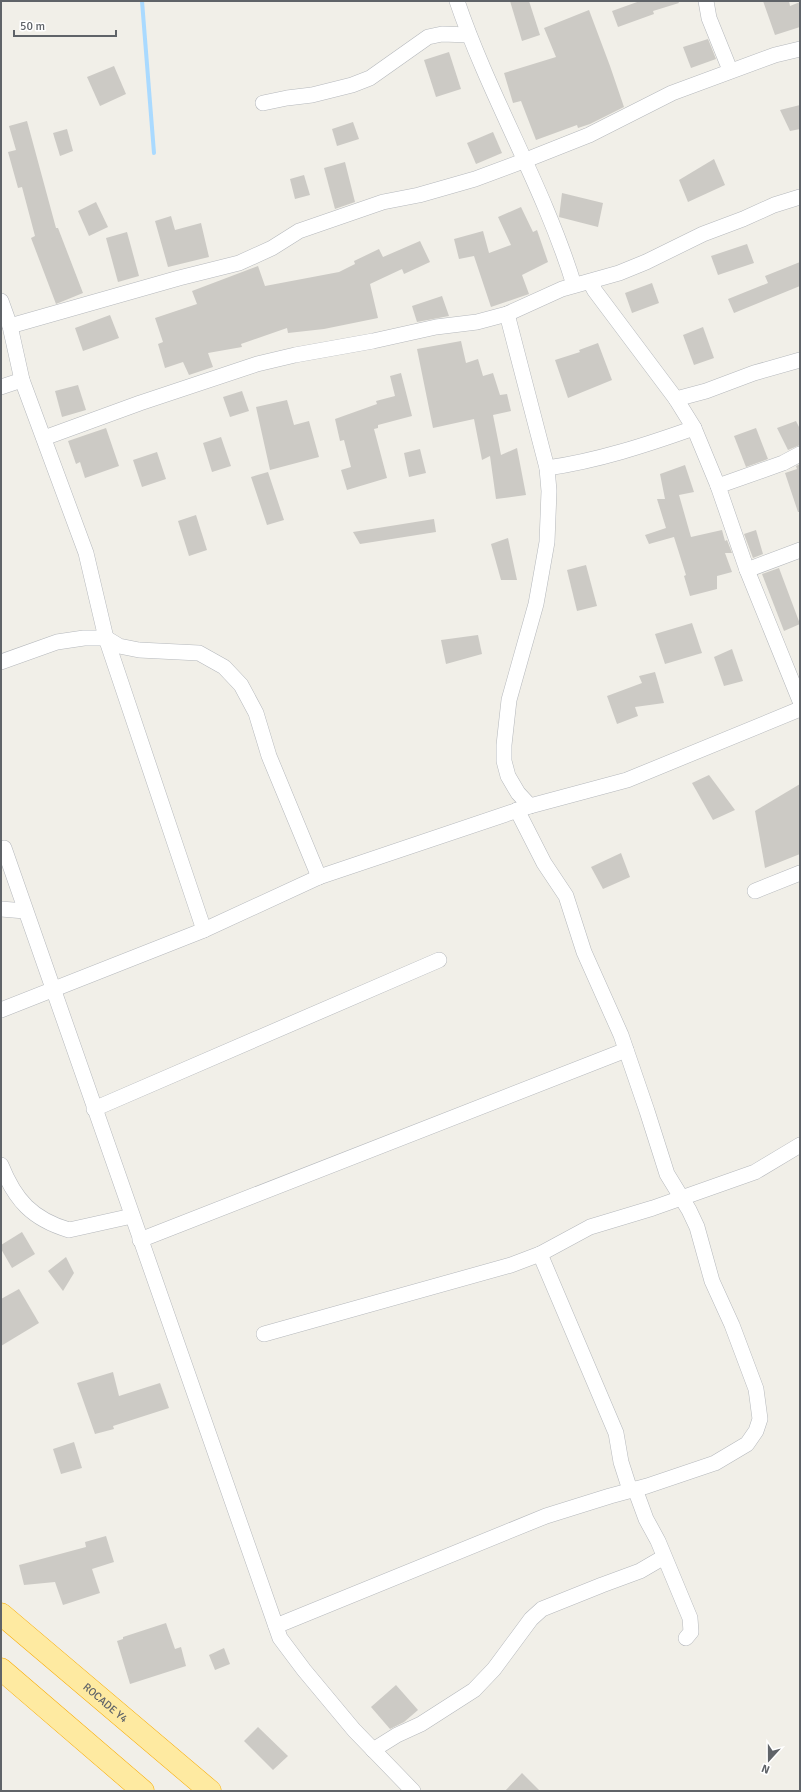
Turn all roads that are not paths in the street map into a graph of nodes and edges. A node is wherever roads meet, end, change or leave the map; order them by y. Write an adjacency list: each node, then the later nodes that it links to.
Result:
1 (457, 1): 3 (street)
2 (706, 1): 5 (street)
3 (469, 35): 6 (street); 7 (street)
4 (800, 49): 5 (street)
5 (730, 70): 7 (street)
6 (263, 103)
7 (526, 160): 10 (street); 13 (street)
8 (800, 197): 9 (street)
9 (590, 282): 10 (street); 17 (street)
10 (574, 285): 12 (street)
11 (1, 301): 13 (street)
12 (507, 314): 19 (street); 21 (street)
13 (10, 326): 15 (street)
14 (800, 360): 17 (street)
15 (22, 380): 16 (street); 19 (street)
16 (1, 387)
17 (676, 399): 18 (street)
18 (694, 428): 21 (street); 22 (street)
19 (44, 438): 25 (street)
20 (800, 454): 22 (street)
21 (547, 468): 29 (street)
22 (718, 486): 24 (street)
23 (800, 550): 24 (street)
24 (747, 570): 27 (street)
25 (106, 638): 26 (street); 32 (street); 36 (street)
26 (1, 662)
27 (800, 701)
28 (800, 709): 29 (street)
29 (524, 808): 32 (street); 40 (street)
30 (4, 848): 35 (street)
31 (800, 873): 33 (street)
32 (319, 877): 36 (street)
33 (756, 891)
34 (1, 909): 35 (street)
35 (25, 911): 38 (street)
36 (204, 930): 38 (street)
37 (439, 960): 41 (street)
38 (52, 991): 39 (street); 41 (street)
39 (1, 1010)
40 (626, 1050): 44 (street); 46 (street)
41 (94, 1109): 45 (street)
42 (800, 1146): 44 (street)
43 (1, 1166): 45 (street)
44 (680, 1197): 47 (street); 49 (street)
45 (132, 1216): 46 (street)
46 (140, 1240): 52 (street)
47 (540, 1254): 48 (street); 49 (street)
48 (264, 1334)
49 (633, 1490): 50 (street); 52 (street)
50 (664, 1557): 53 (street); 55 (street)
51 (1, 1614): 57 (highway, ROCADE Y4)
52 (276, 1626): 55 (street)
53 (686, 1638)
54 (1, 1669): 56 (highway)
55 (373, 1750): 58 (street)
56 (143, 1791)
57 (210, 1791)
58 (413, 1791)

